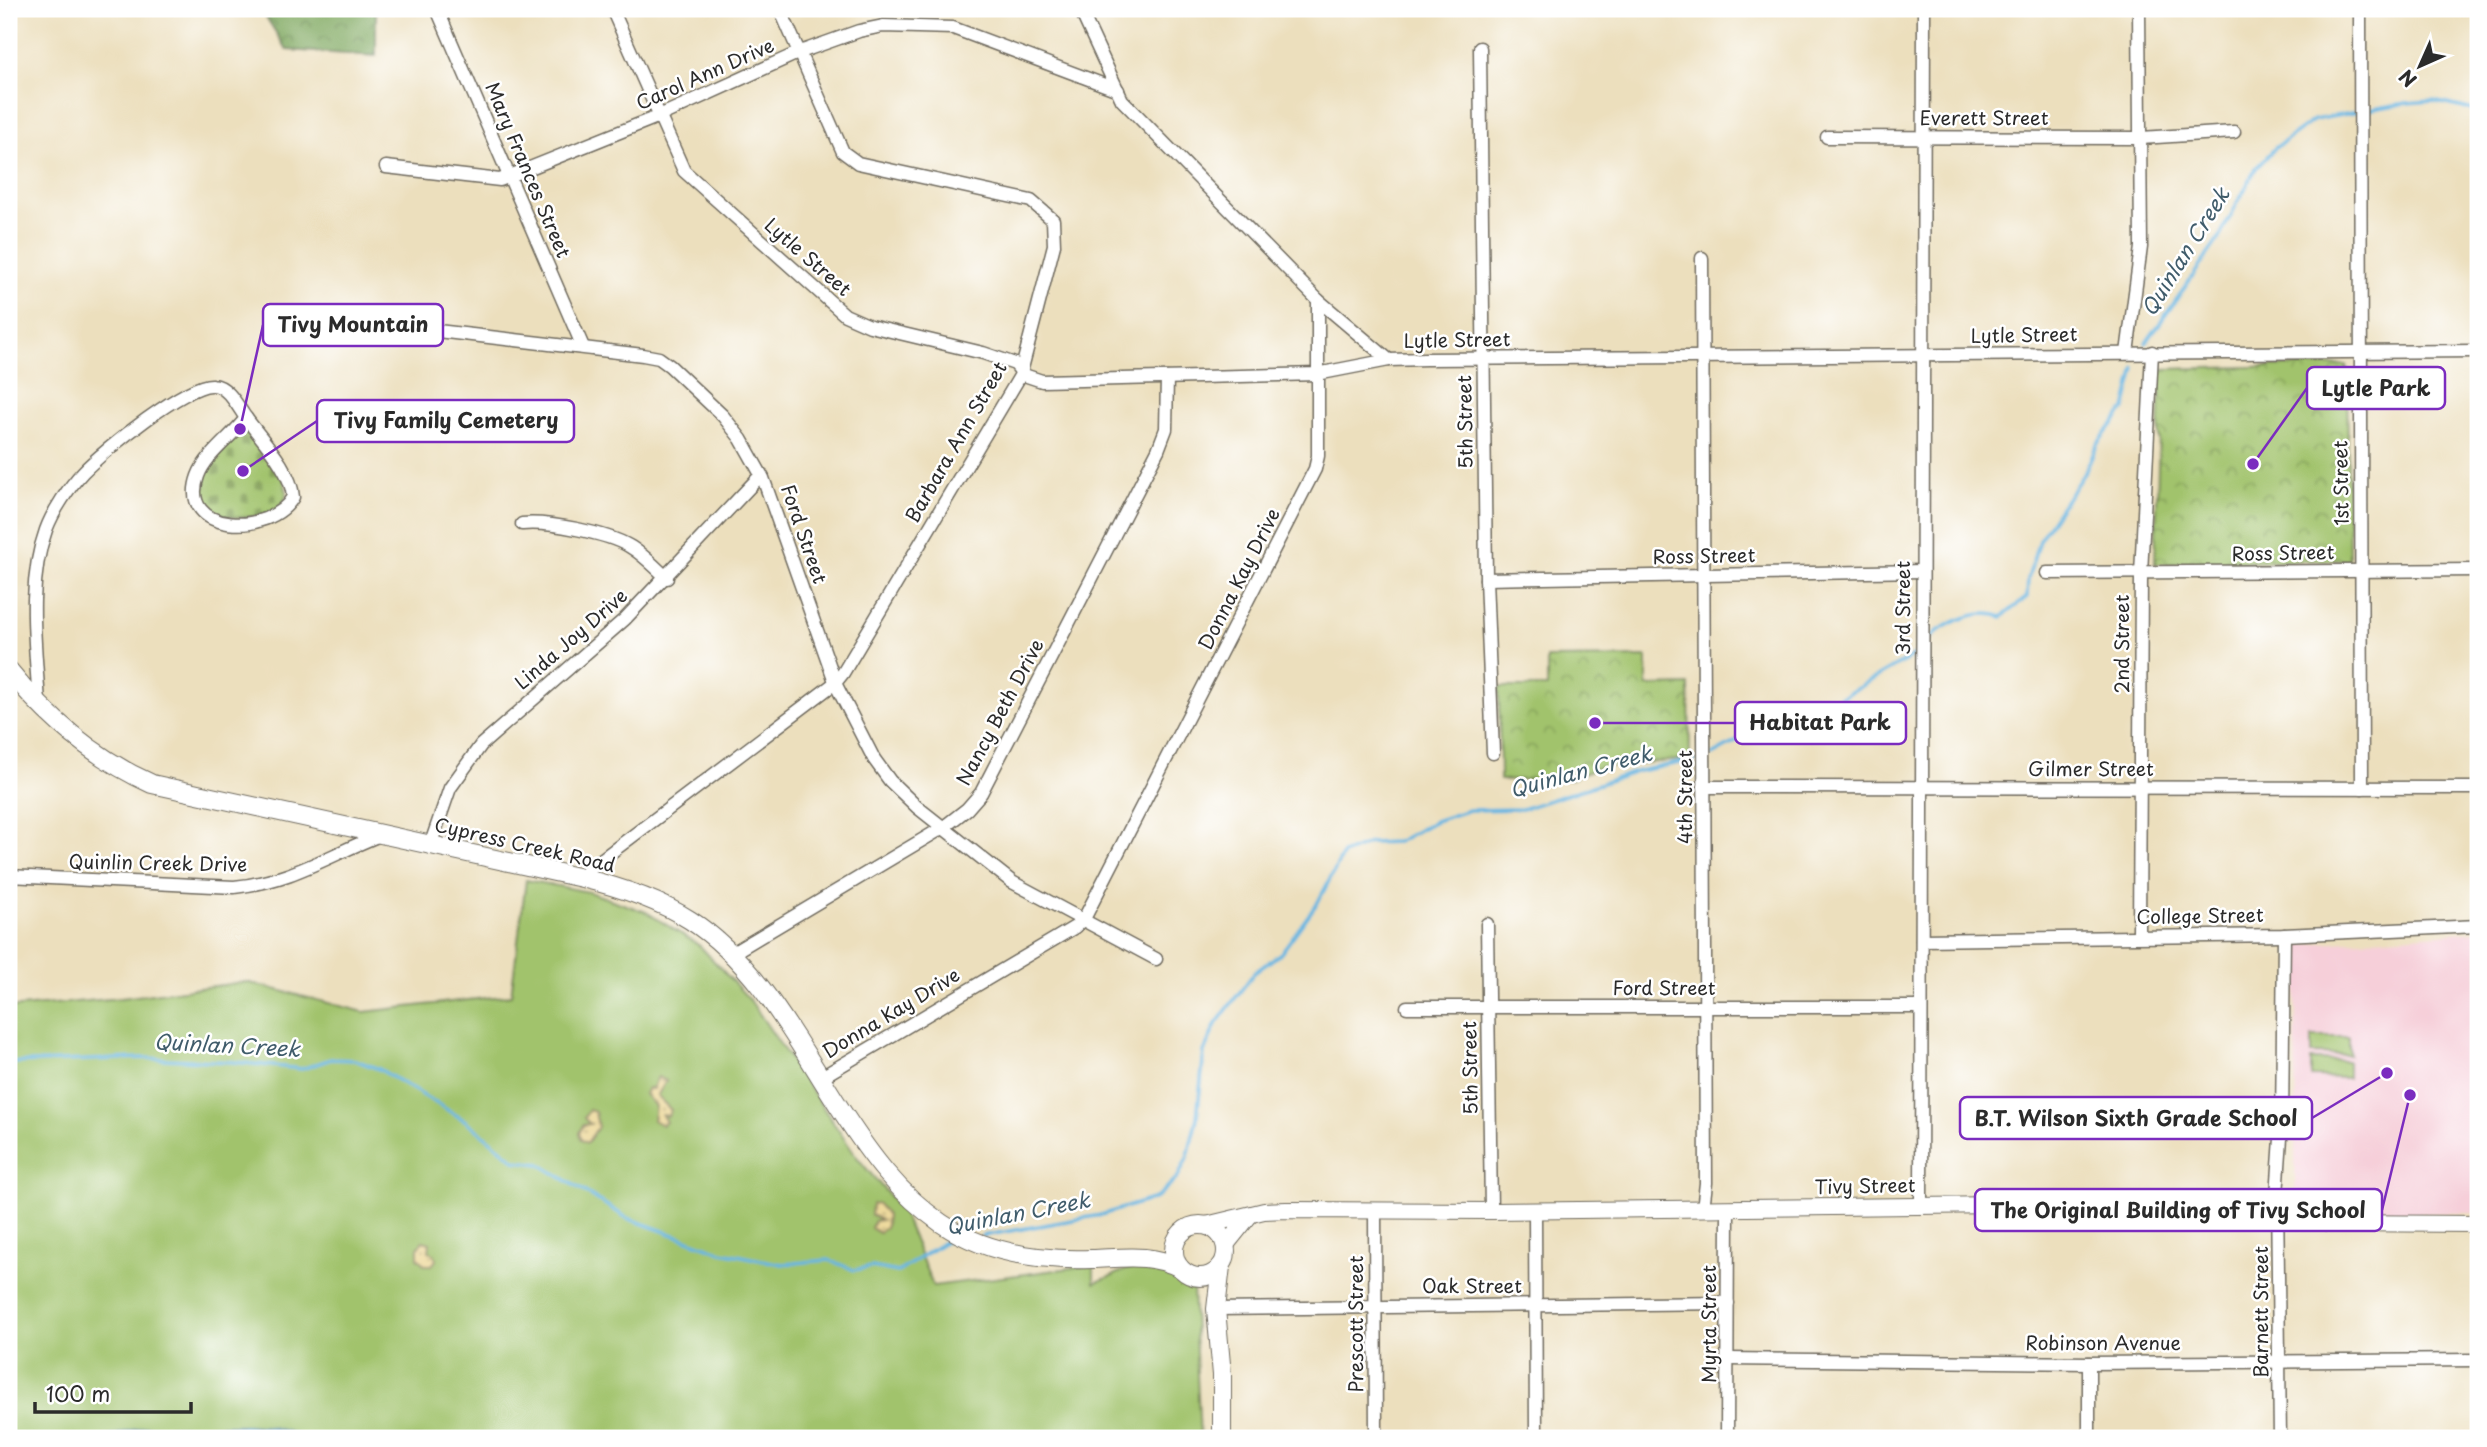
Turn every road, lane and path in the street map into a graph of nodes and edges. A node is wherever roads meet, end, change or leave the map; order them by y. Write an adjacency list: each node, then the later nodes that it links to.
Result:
1 (437, 9): 17 (street, Mary Frances Street)
2 (612, 9): 11 (street, Lytle Street)
3 (780, 9): 9 (street, Barbara Ann Street)
4 (1080, 9): 10 (street)
5 (1924, 9): 13 (street, 3rd Street)
6 (2139, 9): 15 (street)
7 (2360, 9): 25 (street, 1st Street)
8 (1480, 48): 28 (street, 5th Street)
9 (800, 52): 10 (street, Carol Ann Drive); 11 (street, Carol Ann Drive); 30 (street, Barbara Ann Street)
10 (1118, 90): 19 (street)
11 (657, 117): 17 (street, Carol Ann Drive); 30 (street, Lytle Street)
12 (2234, 132): 15 (street, Everett Street)
13 (1923, 136): 14 (street, Everett Street); 15 (street, Everett Street); 27 (street, 3rd Street)
14 (1827, 137)
15 (2141, 138): 24 (street)
16 (386, 167): 17 (street, Carol Ann Drive)
17 (509, 177): 21 (street, Mary Frances Street)
18 (1702, 258): 26 (street, 4th Street)
19 (1318, 300): 29 (street); 31 (street, Donna Kay Drive)
20 (386, 325): 21 (street, Ford Street)
21 (583, 347): 34 (street, Ford Street)
22 (2478, 351): 25 (street, Lytle Street)
23 (2152, 352): 24 (street, Lytle Street); 25 (street, Lytle Street); 40 (street, 2nd Street)
24 (2127, 353): 27 (street, Lytle Street)
25 (2359, 353): 38 (street, 1st Street)
26 (1702, 356): 27 (street, Lytle Street); 28 (street, Lytle Street); 41 (street, 4th Street)
27 (1924, 356): 37 (street, 3rd Street)
28 (1483, 359): 29 (street, Lytle Street); 43 (street, 5th Street)
29 (1389, 360): 31 (street, Lytle Street)
30 (1021, 371): 32 (street, Lytle Street); 45 (street, Barbara Ann Street)
31 (1317, 374): 32 (street, Lytle Street); 58 (street, Donna Kay Drive)
32 (1167, 378): 53 (street, Nancy Beth Drive)
33 (246, 418): 33 (street); 46 (street)
34 (761, 475): 42 (street, Linda Joy Drive); 45 (street, Ford Street)
35 (522, 524): 42 (street)
36 (2478, 570): 38 (street, Ross Street)
37 (1922, 571): 41 (street, Ross Street); 49 (street, 3rd Street)
38 (2361, 572): 40 (street, Ross Street); 51 (street, 1st Street)
39 (2047, 573): 40 (street, Ross Street)
40 (2141, 574): 50 (street, 2nd Street)
41 (1703, 575): 43 (street, Ross Street); 48 (street, 4th Street)
42 (667, 578): 55 (street, Linda Joy Drive)
43 (1486, 579): 47 (street, 5th Street)
44 (9, 670): 46 (main road, Cypress Creek Road)
45 (835, 683): 53 (street, Ford Street); 57 (street, Barbara Ann Street)
46 (38, 704): 54 (main road, Cypress Creek Road)
47 (1493, 753)
48 (1704, 787): 49 (street, Gilmer Street); 68 (street, 4th Street)
49 (1922, 788): 50 (street, Gilmer Street); 63 (street, 3rd Street)
50 (2142, 788): 51 (street, Gilmer Street); 62 (street, 2nd Street)
51 (2362, 788): 52 (street, Gilmer Street)
52 (2478, 788)
53 (944, 827): 58 (street, Ford Street); 64 (street, Nancy Beth Drive)
54 (380, 835): 55 (main road, Cypress Creek Road); 56 (street, Quinlin Creek Drive)
55 (430, 846): 57 (main road, Cypress Creek Road)
56 (9, 876)
57 (582, 878): 64 (main road, Cypress Creek Road)
58 (1082, 920): 65 (street, Ford Street); 70 (street, Donna Kay Drive)
59 (1487, 924): 67 (street, 5th Street)
60 (2478, 926): 61 (street, College Street)
61 (2284, 935): 62 (street, College Street); 72 (street, Barnett Street)
62 (2140, 936): 63 (street, College Street)
63 (1922, 940): 69 (street, 3rd Street)
64 (731, 954): 70 (main road, Cypress Creek Road)
65 (1156, 959)
66 (1407, 1007): 67 (street, Ford Street)
67 (1488, 1007): 68 (street, Ford Street); 77 (street, 5th Street)
68 (1705, 1007): 69 (street, Ford Street); 73 (street, 4th Street)
69 (1922, 1007): 71 (street, 3rd Street)
70 (820, 1078): 83 (main road, Cypress Creek Road)
71 (1921, 1207): 72 (street, Tivy Street); 74 (street, Tivy Street)
72 (2280, 1208): 79 (street, Tivy Street); 92 (street, Barnett Street)
73 (1703, 1209): 74 (street, Tivy Street); 76 (street, Tivy Street)
74 (1728, 1209): 86 (street, Myrta Street)
75 (1375, 1210): 77 (street, Tivy Street); 78 (street, Tivy Street); 88 (street, Prescott Street)
76 (1535, 1210): 77 (street, Tivy Street); 87 (street)
77 (1491, 1211)
78 (1250, 1215): 80 (street, Tivy Street); 82 (street)
79 (2478, 1224)
80 (1202, 1226): 81 (main road); 82 (main road)
81 (1179, 1236): 83 (main road, Cypress Creek Road); 85 (main road)
82 (1225, 1246): 84 (main road)
83 (1131, 1256): 85 (main road, Cypress Creek Road)
84 (1221, 1266): 85 (main road); 89 (main road)
85 (1187, 1272): 89 (main road)
86 (1728, 1303): 87 (street, Oak Street); 90 (street, Myrta Street)
87 (1536, 1305): 88 (street, Oak Street); 96 (street)
88 (1375, 1306): 89 (street, Oak Street); 95 (street, Prescott Street)
89 (1216, 1309): 94 (main road)
90 (1728, 1359): 93 (street, Robinson Avenue); 97 (street, Myrta Street)
91 (2478, 1360): 92 (street, Robinson Avenue)
92 (2280, 1362): 93 (street, Robinson Avenue); 99 (street, Barnett Street)
93 (2089, 1363): 98 (street)
94 (1222, 1438)
95 (1376, 1438)
96 (1536, 1438)
97 (1727, 1438)
98 (2089, 1438)
99 (2280, 1438)

